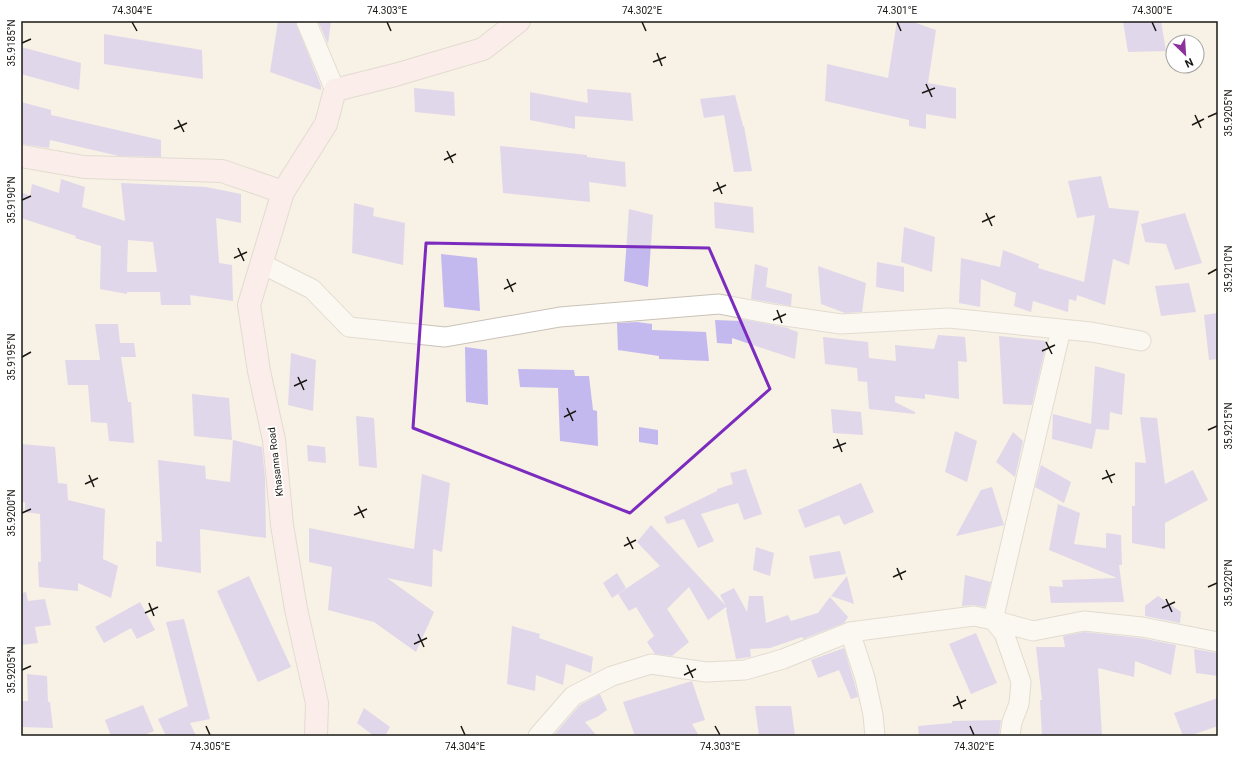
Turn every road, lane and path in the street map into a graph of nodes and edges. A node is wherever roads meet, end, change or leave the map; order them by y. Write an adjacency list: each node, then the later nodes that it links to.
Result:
1 (306, 21): 3 (street)
2 (519, 21): 3 (street)
3 (335, 90): 5 (street, Khasanna Road)
4 (21, 156): 5 (street)
5 (283, 192): 6 (street, Khasanna Road)
6 (262, 264): 7 (street); 12 (street, Khasanna Road)
7 (1061, 329): 8 (street); 9 (street)
8 (1141, 341)
9 (993, 620): 10 (street); 11 (street); 15 (street)
10 (850, 632): 13 (street); 14 (street)
11 (1218, 642)
12 (316, 736)
13 (538, 736)
14 (875, 736)
15 (1010, 736)

